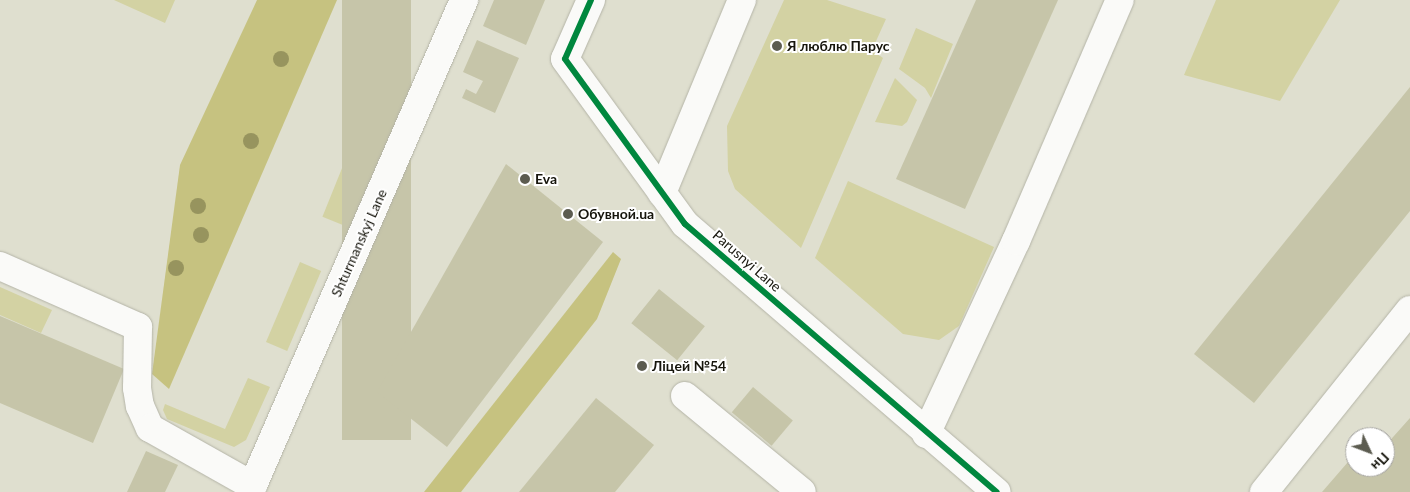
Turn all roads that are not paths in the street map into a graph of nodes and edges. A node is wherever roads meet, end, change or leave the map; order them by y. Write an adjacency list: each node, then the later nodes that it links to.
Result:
1 (464, 0): 10 (street, Shturmanskyj Lane)
2 (591, 0): 5 (street, Parusnyi Lane)
3 (742, 0): 5 (street)
4 (1120, 0): 9 (street)
5 (662, 193): 9 (street, Parusnyi Lane)
6 (0, 266): 10 (street, Shturmanskyj Lane)
7 (1410, 310): 13 (street)
8 (685, 396): 11 (street)
9 (926, 434): 12 (street, Parusnyi Lane)
10 (252, 489)
11 (802, 492)
12 (997, 492)
13 (1264, 492)

